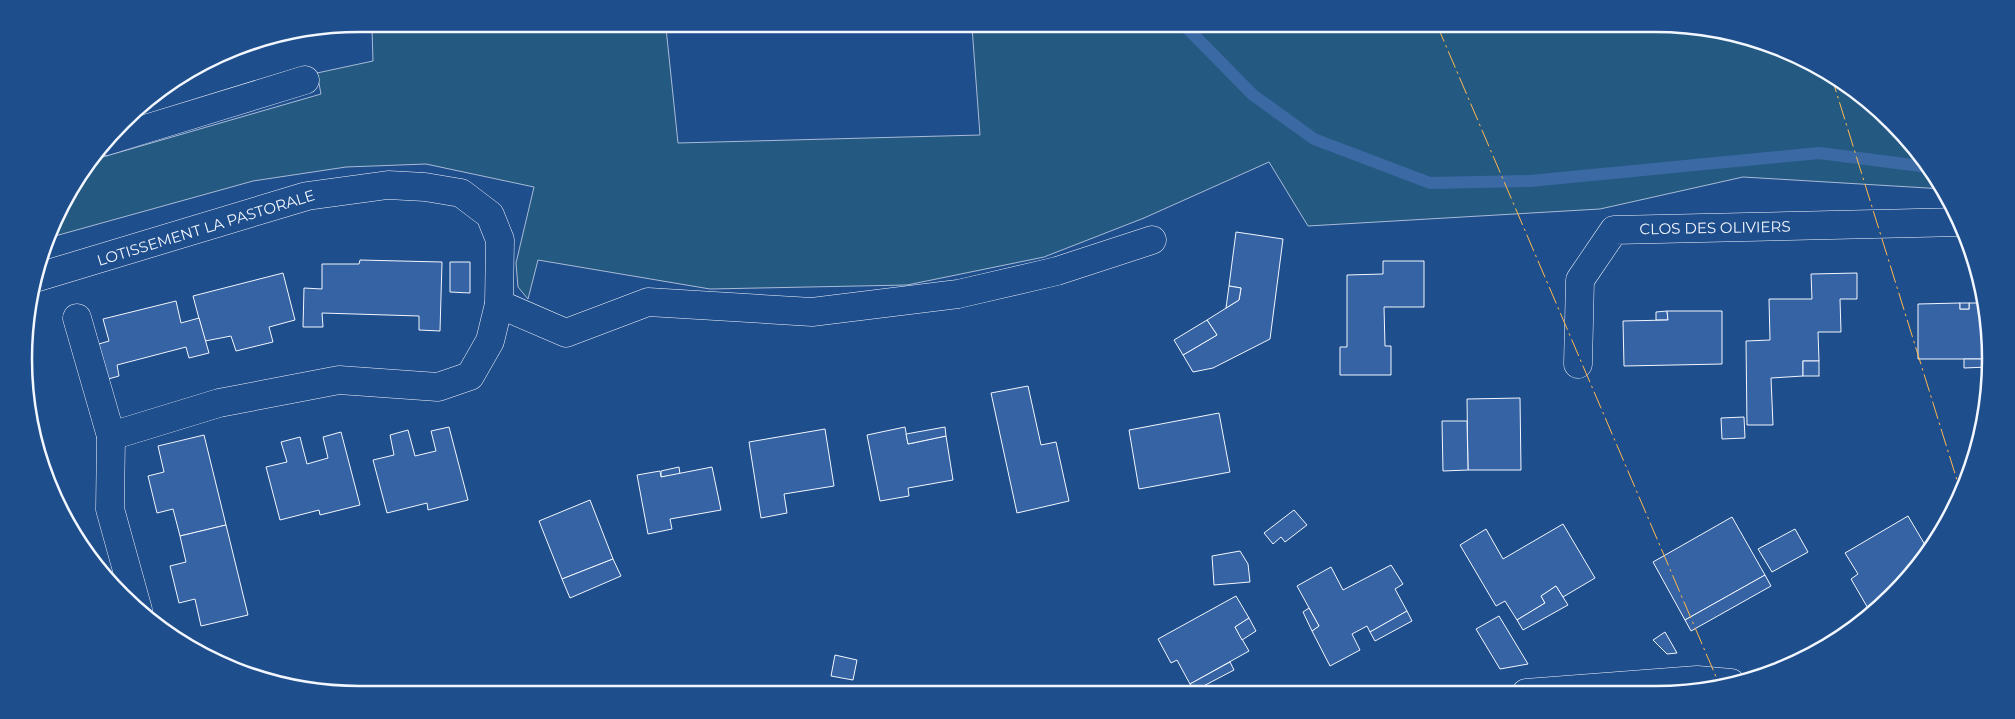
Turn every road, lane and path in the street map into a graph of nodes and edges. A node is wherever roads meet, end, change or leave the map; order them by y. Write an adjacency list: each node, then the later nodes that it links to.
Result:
1 (305, 80): 2 (street)
2 (121, 137)
3 (1952, 222): 8 (street, CLOS DES OLIVIERS)
4 (1152, 240): 6 (street)
5 (44, 276): 6 (street, LOTISSEMENT LA PASTORALE)
6 (499, 304): 9 (street, LOTISSEMENT LA PASTORALE)
7 (77, 318): 9 (street)
8 (1578, 364)
9 (111, 436): 10 (street)
10 (134, 596)
11 (1712, 681): 12 (street)
12 (1618, 686)

